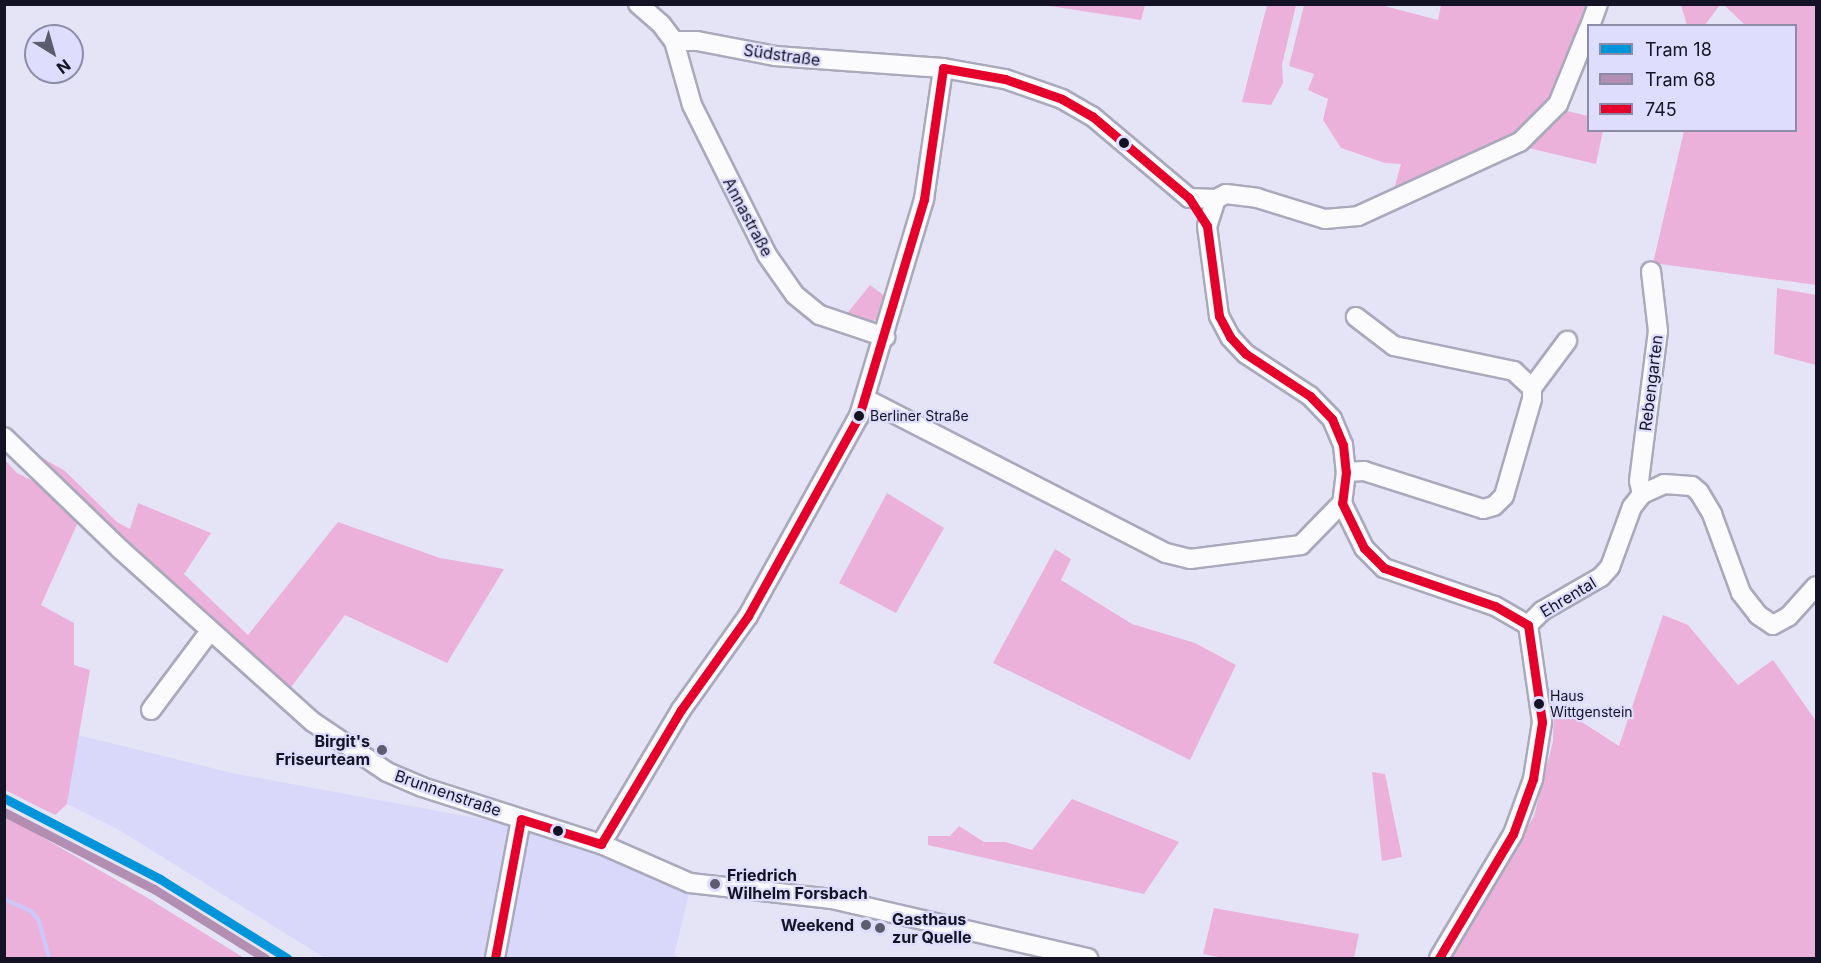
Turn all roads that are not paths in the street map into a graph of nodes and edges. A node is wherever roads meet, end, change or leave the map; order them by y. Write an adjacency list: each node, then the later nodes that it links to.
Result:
1 (638, 4): 5 (street)
2 (1598, 4): 3 (street)
3 (1591, 24)
4 (1587, 32): 8 (street)
5 (674, 41): 6 (street, Südstraße); 12 (street, Annastraße)
6 (943, 68): 7 (street, Südstraße); 12 (street)
7 (1190, 198): 8 (street); 9 (street, Südstraße)
8 (1216, 199): 9 (street)
9 (1207, 226): 17 (street)
10 (1651, 271): 18 (street, Rebengarten)
11 (1356, 318): 14 (street)
12 (885, 337): 15 (street)
13 (1567, 341): 14 (street)
14 (1532, 388): 17 (street)
15 (866, 399): 19 (street); 25 (street)
16 (4, 437): 22 (street, Brunnenstraße)
17 (1346, 472): 19 (street)
18 (1642, 494): 20 (street); 21 (street, Ehrental)
19 (1342, 503): 21 (street)
20 (1816, 586)
21 (1528, 625): 28 (street, Ehrental)
22 (210, 631): 23 (street); 24 (street, Brunnenstraße)
23 (151, 710)
24 (521, 819): 25 (street, Brunnenstraße); 26 (street)
25 (601, 844): 27 (street, Brunnenstraße)
26 (495, 958)
27 (1088, 958)
28 (1439, 958)

